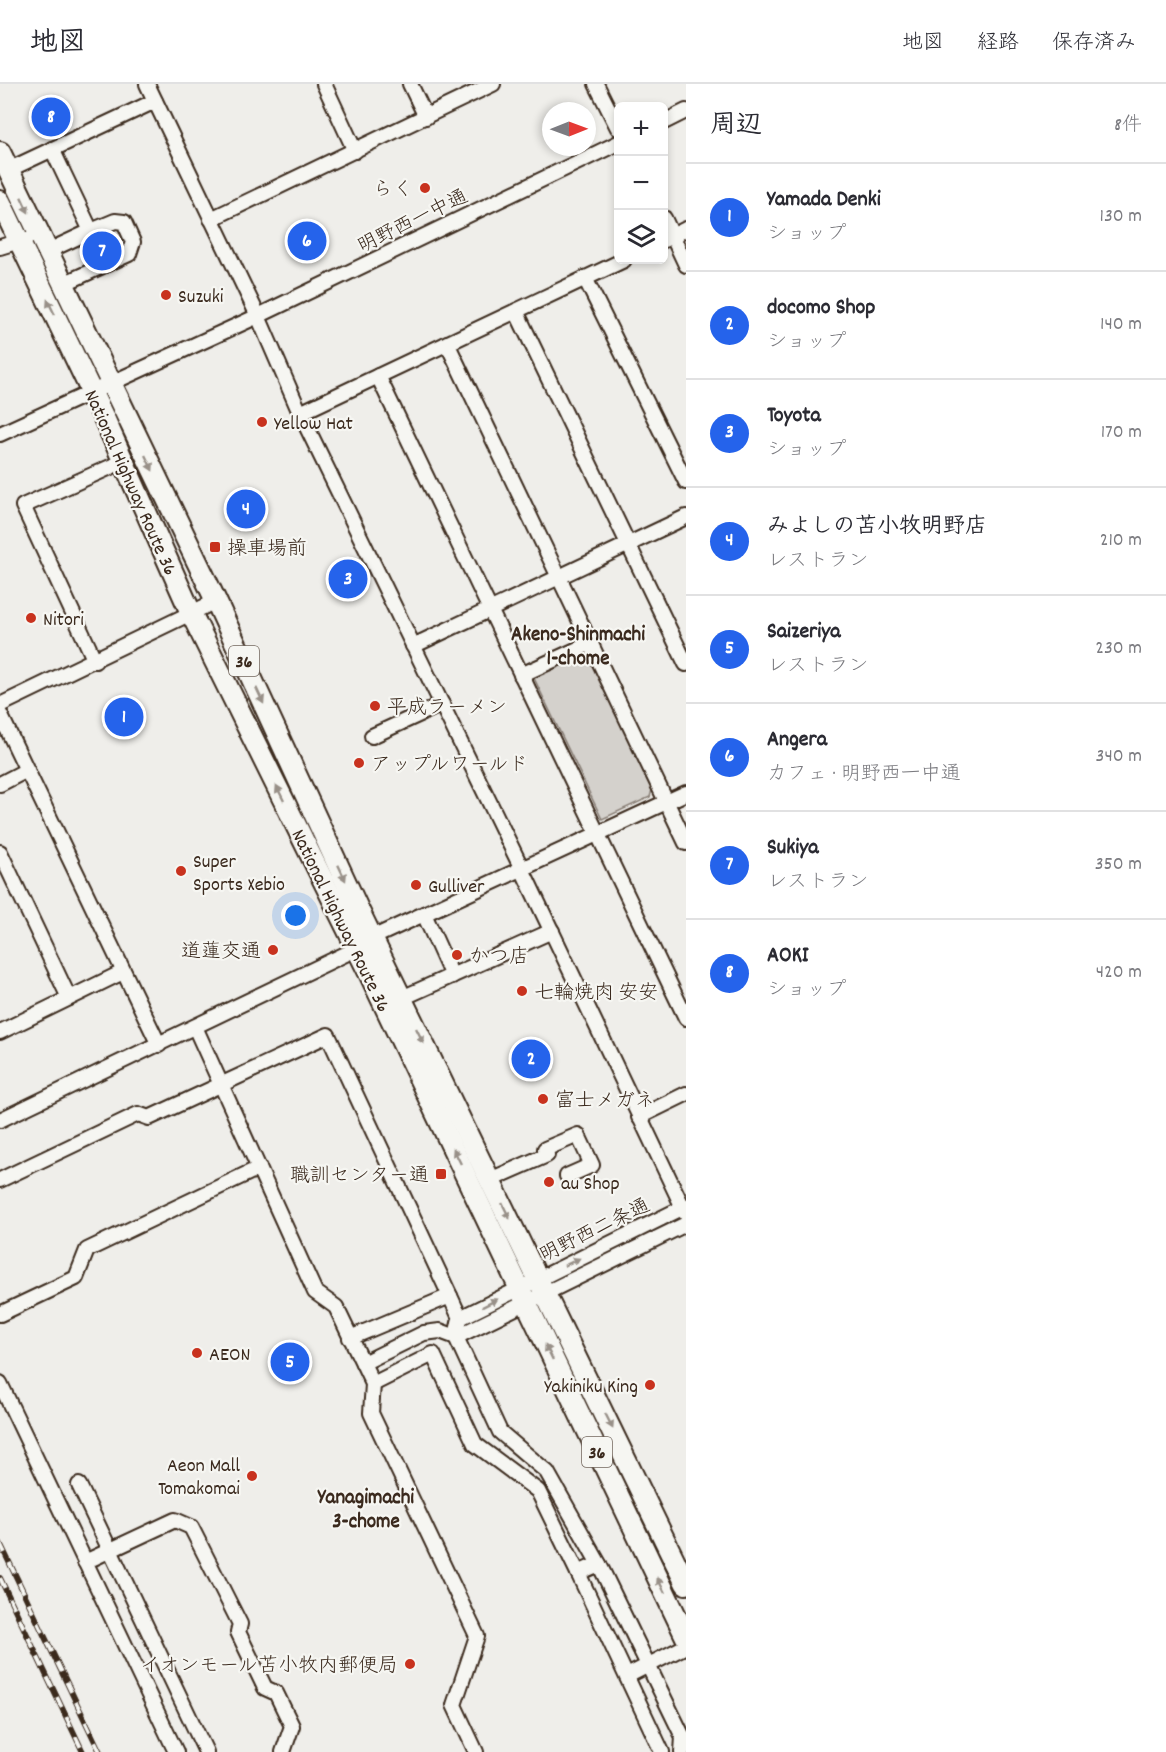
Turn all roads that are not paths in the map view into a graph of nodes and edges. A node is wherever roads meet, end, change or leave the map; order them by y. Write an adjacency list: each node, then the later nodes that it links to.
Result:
1 (147, 84): 6 (street)
2 (324, 84): 13 (street)
3 (410, 84): 8 (street)
4 (493, 84): 8 (street)
5 (596, 84): 9 (street)
6 (155, 101): 12 (street); 16 (street)
7 (686, 111): 10 (street)
8 (426, 117): 13 (street)
9 (614, 120)
10 (668, 120)
11 (614, 145): 28 (street, 明野西一中通)
12 (52, 149): 14 (street); 18 (street)
13 (355, 151): 16 (street)
14 (4, 161): 21 (highway, National Highway Route 36 / 36, one-way to 21)
15 (0, 201): 20 (highway, National Highway Route 36 / 36)
16 (211, 219): 28 (street)
17 (686, 230): 19 (street)
18 (91, 231): 21 (street); 26 (street)
19 (668, 238): 24 (street)
20 (19, 242): 21 (street); 22 (street); 32 (highway, National Highway Route 36 / 36, one-way to 20)
21 (44, 243): 26 (highway, National Highway Route 36 / 36)
22 (0, 247)
23 (615, 264): 25 (street)
24 (686, 265)
25 (585, 278): 27 (street); 36 (street)
26 (63, 284): 31 (highway, National Highway Route 36 / 36)
27 (516, 311): 29 (street); 38 (street)
28 (258, 316): 31 (street, 明野西一中通); 33 (street)
29 (447, 344): 30 (street); 39 (street)
30 (378, 376): 33 (street); 41 (street)
31 (109, 383): 32 (street, 明野西一中通); 40 (highway, National Highway Route 36 / 36, one-way to 40)
32 (91, 392): 34 (street, 明野西一中通); 35 (highway, National Highway Route 36 / 36)
33 (300, 413): 44 (street)
34 (0, 434)
35 (124, 461): 42 (highway, National Highway Route 36 / 36); 45 (street)
36 (686, 482)
37 (686, 517): 38 (street)
38 (628, 545): 39 (street); 46 (street)
39 (561, 578): 41 (street); 43 (street)
40 (216, 601): 42 (street); 62 (highway, National Highway Route 36 / 36, one-way to 62)
41 (491, 611): 44 (street); 47 (street)
42 (191, 613): 45 (street); 63 (highway, National Highway Route 36 / 36, one-way to 42)
43 (591, 643): 47 (street); 55 (street)
44 (413, 646): 48 (street)
45 (95, 661): 49 (street)
46 (686, 664)
47 (522, 675): 56 (street)
48 (442, 704): 51 (street); 59 (street)
49 (0, 705)
50 (0, 714): 52 (street)
51 (372, 736)
52 (27, 770): 53 (street); 64 (street)
53 (0, 784)
54 (686, 793): 55 (street)
55 (666, 802): 56 (street); 57 (street)
56 (598, 833): 59 (street); 68 (street)
57 (686, 843)
58 (0, 852): 66 (street)
59 (522, 868): 60 (street); 61 (street)
60 (424, 914): 62 (street); 65 (street)
61 (552, 931): 65 (street); 74 (street)
62 (374, 937): 63 (street); 67 (highway, National Highway Route 36 / 36)
63 (356, 949): 69 (street); 83 (highway, National Highway Route 36 / 36, one-way to 63)
64 (123, 972): 66 (street); 71 (street)
65 (452, 976): 67 (street)
66 (69, 998): 70 (street)
67 (402, 998): 79 (highway, National Highway Route 36 / 36, one-way to 79)
68 (686, 1018)
69 (195, 1027): 71 (street); 72 (street)
70 (0, 1032)
71 (159, 1045): 75 (street)
72 (221, 1084): 76 (street); 78 (street); 84 (street)
73 (686, 1094): 74 (street)
74 (639, 1117): 80 (street)
75 (0, 1120)
76 (259, 1168): 85 (street); 87 (street)
77 (567, 1176): 79 (street)
78 (0, 1180)
79 (490, 1180): 82 (highway, National Highway Route 36 / 36, one-way to 82)
80 (685, 1209): 82 (street, 明野西二条通, one-way to 80)
81 (686, 1224): 82 (street, 明野西二条通)
82 (542, 1286): 83 (street, 明野西二条通); 96 (highway, National Highway Route 36 / 36, one-way to 96)
83 (522, 1295): 86 (street, one-way to 83); 88 (street); 98 (highway, National Highway Route 36 / 36, one-way to 83)
84 (450, 1296): 86 (street); 87 (street)
85 (0, 1314)
86 (460, 1318): 88 (street)
87 (350, 1338): 89 (street)
88 (456, 1338): 89 (street); 95 (street)
89 (363, 1362): 91 (street)
90 (0, 1383): 94 (street)
91 (373, 1384): 97 (street); 105 (street)
92 (79, 1485): 93 (street)
93 (110, 1551): 94 (street); 103 (street); 104 (street)
94 (86, 1562): 102 (street)
95 (599, 1564): 97 (street); 100 (street)
96 (684, 1572)
97 (579, 1573): 101 (street)
98 (686, 1637)
99 (686, 1646): 100 (street)
100 (648, 1665): 101 (street); 107 (street)
101 (627, 1676): 106 (street)
102 (176, 1752)
103 (206, 1752)
104 (283, 1752)
105 (476, 1752)
106 (662, 1752)
107 (682, 1752)

